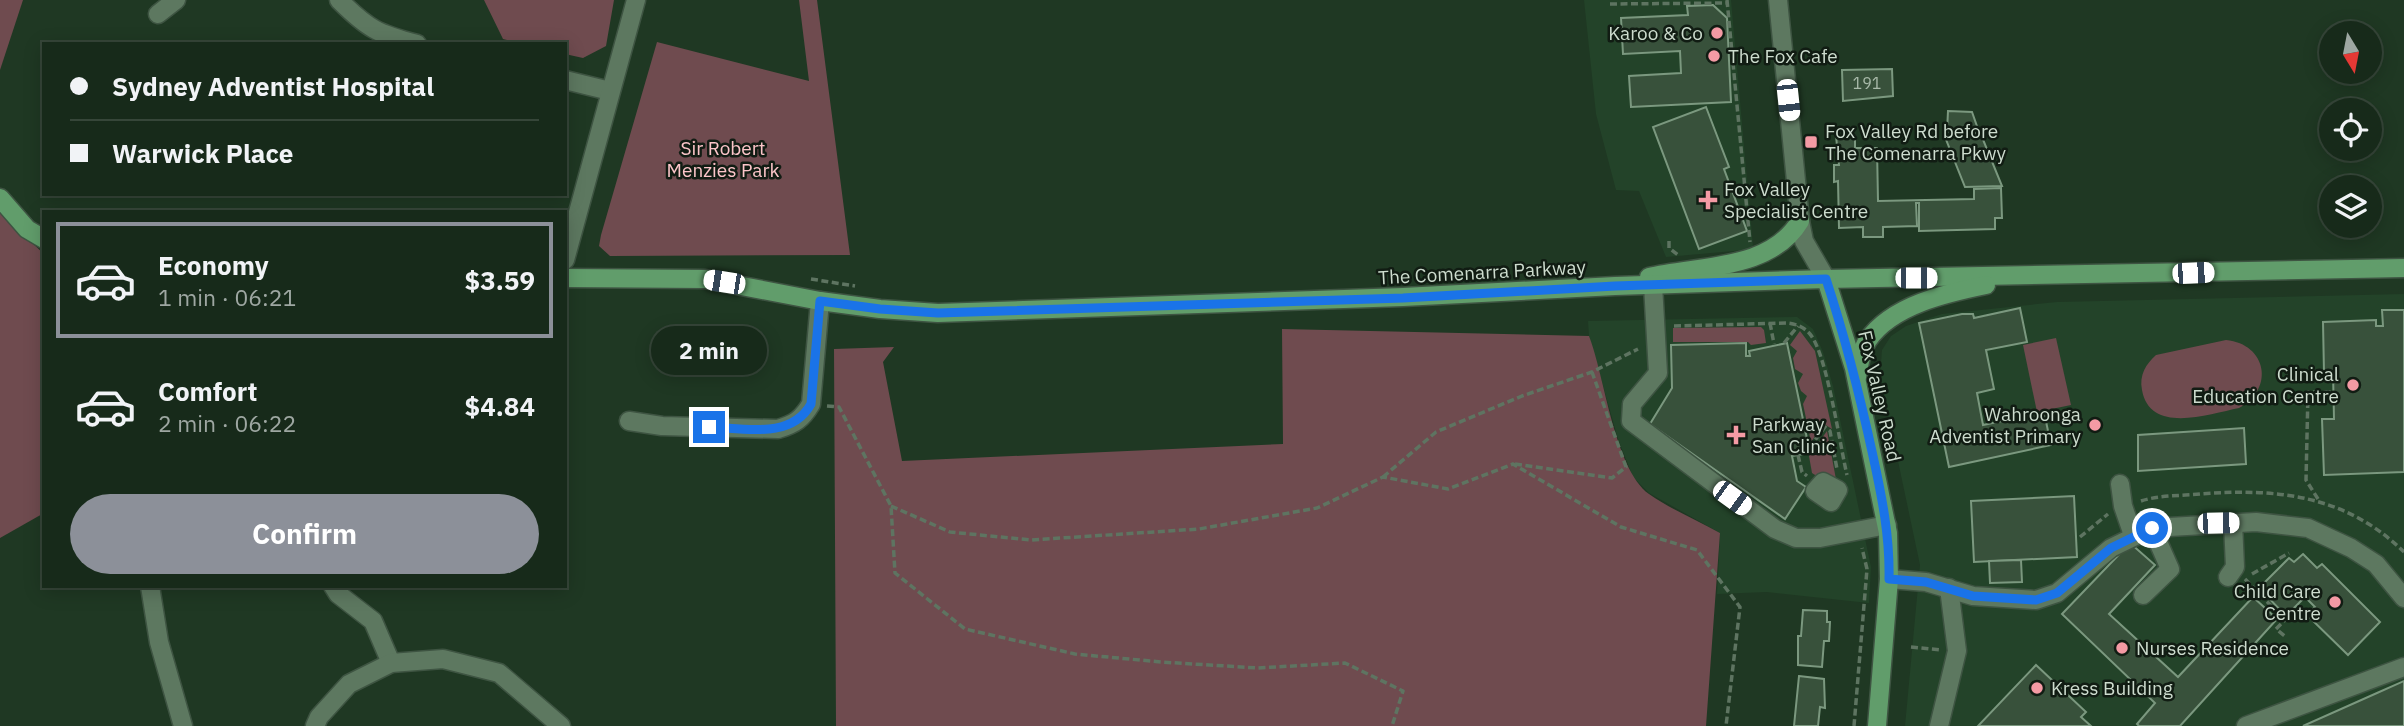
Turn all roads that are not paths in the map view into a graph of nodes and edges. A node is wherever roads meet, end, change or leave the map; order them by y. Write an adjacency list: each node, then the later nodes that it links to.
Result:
1 (176, 0): 5 (street)
2 (339, 0): 6 (street)
3 (636, 0): 8 (street)
4 (1778, 0): 10 (street, Fox Valley Road)
5 (158, 14)
6 (410, 42)
7 (567, 80): 8 (street)
8 (610, 91): 12 (street)
9 (0, 198): 11 (main road)
10 (1801, 222): 16 (street, Fox Valley Road); 18 (main road)
11 (42, 238)
12 (567, 252)
13 (2404, 268): 14 (main road, The Comenarra Parkway)
14 (2020, 277): 16 (main road, The Comenarra Parkway); 20 (main road)
15 (567, 278): 19 (main road, The Comenarra Parkway)
16 (1826, 279): 17 (main road, The Comenarra Parkway); 20 (main road, Fox Valley Road)
17 (1653, 285): 18 (main road, The Comenarra Parkway); 24 (street)
18 (1615, 286): 19 (main road, The Comenarra Parkway)
19 (820, 301): 21 (street)
20 (1857, 381): 24 (main road, Fox Valley Road)
21 (629, 421)
22 (2120, 484): 26 (street)
23 (2233, 523): 25 (street); 27 (street); 32 (street)
24 (1887, 526): 28 (main road, Fox Valley Road)
25 (2152, 528): 26 (street); 33 (street)
26 (2133, 535): 31 (street)
27 (2234, 576)
28 (1889, 579): 31 (street); 39 (main road, Fox Valley Road)
29 (150, 588): 36 (street)
30 (334, 588): 34 (street)
31 (1948, 588): 40 (street)
32 (2403, 594)
33 (2143, 595)
34 (391, 663): 37 (street); 38 (street)
35 (2404, 667): 41 (street)
36 (183, 726)
37 (315, 726)
38 (561, 726)
39 (1877, 726)
40 (1939, 726)
41 (2246, 726)

